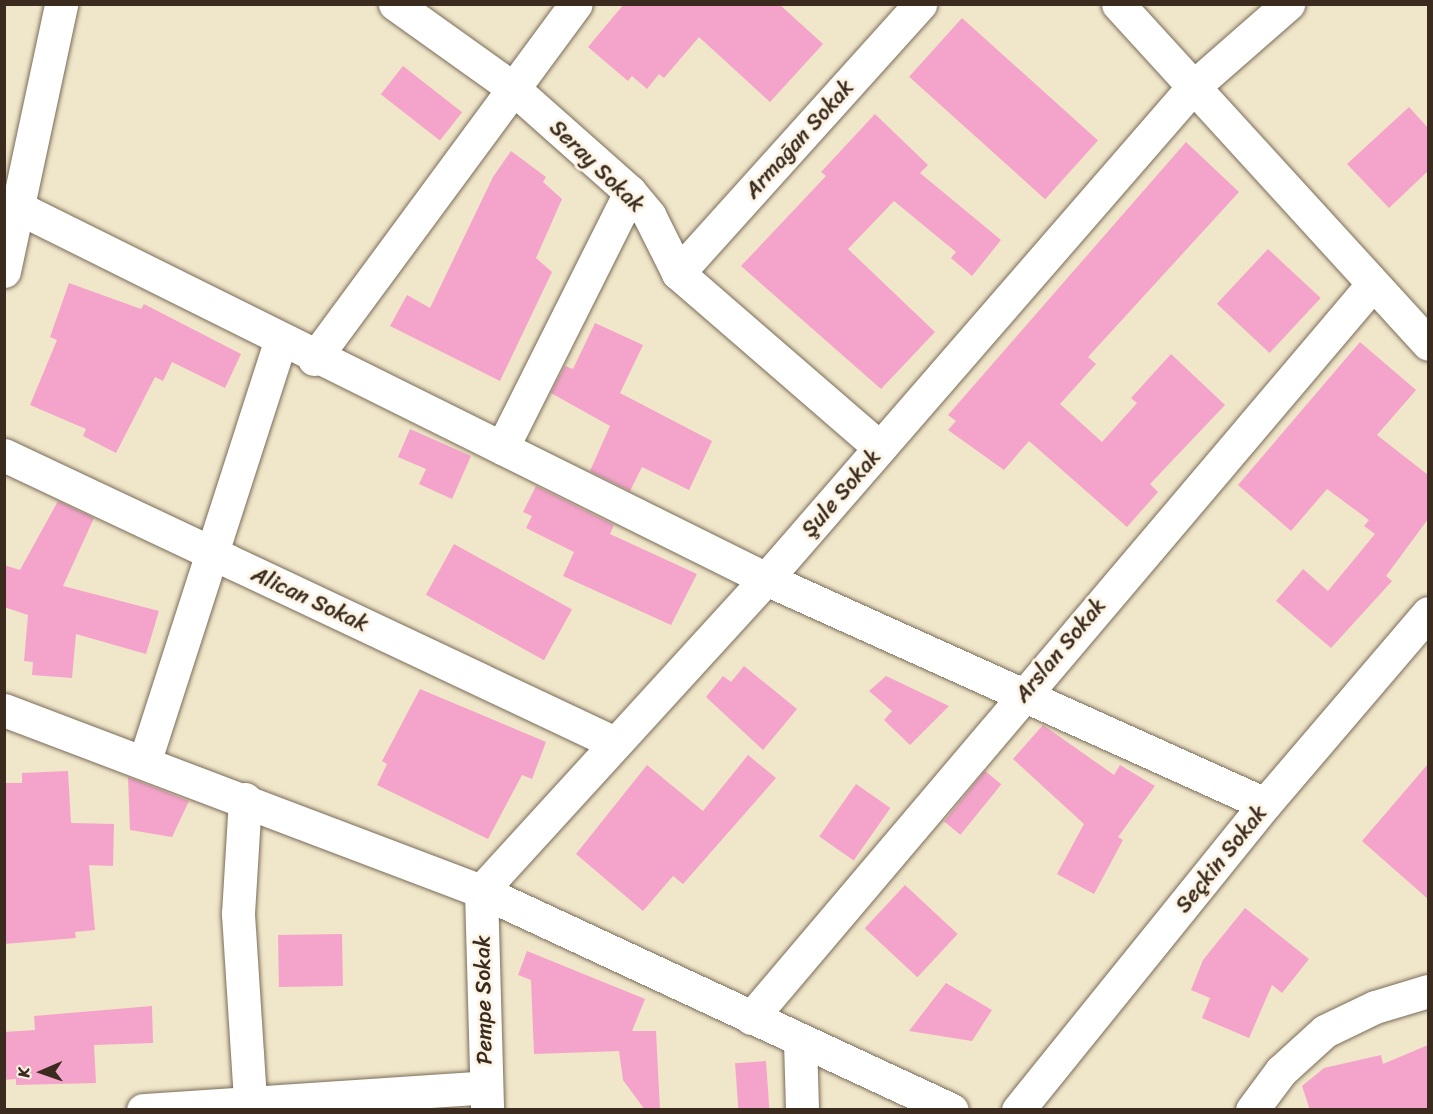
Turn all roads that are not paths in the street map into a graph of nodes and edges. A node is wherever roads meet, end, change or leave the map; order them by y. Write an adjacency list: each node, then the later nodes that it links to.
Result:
1 (61, 4): 10 (street)
2 (395, 4): 8 (street, Seray Sokak)
3 (576, 4): 8 (street)
4 (920, 4): 12 (street, Armağan Sokak)
5 (1118, 4): 7 (street)
6 (1288, 4): 7 (street, Şule Sokak)
7 (1192, 88): 13 (street); 18 (street, Şule Sokak)
8 (514, 89): 9 (street, Seray Sokak); 16 (street)
9 (630, 192): 12 (street, Seray Sokak); 17 (street)
10 (19, 208): 11 (street); 14 (street)
11 (4, 271)
12 (678, 273): 18 (street, Seray Sokak)
13 (1372, 285): 15 (street); 23 (street, Arslan Sokak)
14 (280, 341): 16 (street); 20 (street)
15 (1428, 344)
16 (314, 359): 17 (street)
17 (502, 448): 21 (street)
18 (880, 448): 21 (street, Şule Sokak)
19 (4, 455): 20 (street, Alican Sokak)
20 (212, 553): 25 (street, Alican Sokak); 26 (street)
21 (766, 579): 23 (street); 25 (street, Şule Sokak)
22 (1428, 613): 28 (street, Seçkin Sokak)
23 (1021, 696): 28 (street); 31 (street, Arslan Sokak)
24 (4, 711): 26 (street)
25 (615, 743): 29 (street, Şule Sokak)
26 (145, 760): 27 (street)
27 (246, 799): 29 (street); 34 (street)
28 (1265, 804): 38 (street, Seçkin Sokak)
29 (481, 891): 31 (street); 33 (street, Pempe Sokak)
30 (1428, 991): 39 (street)
31 (751, 1018): 32 (street)
32 (800, 1041): 36 (street); 37 (street)
33 (486, 1098): 34 (street)
34 (250, 1102): 35 (street)
35 (143, 1110)
36 (802, 1110)
37 (951, 1110)
38 (1018, 1110)
39 (1252, 1110)

